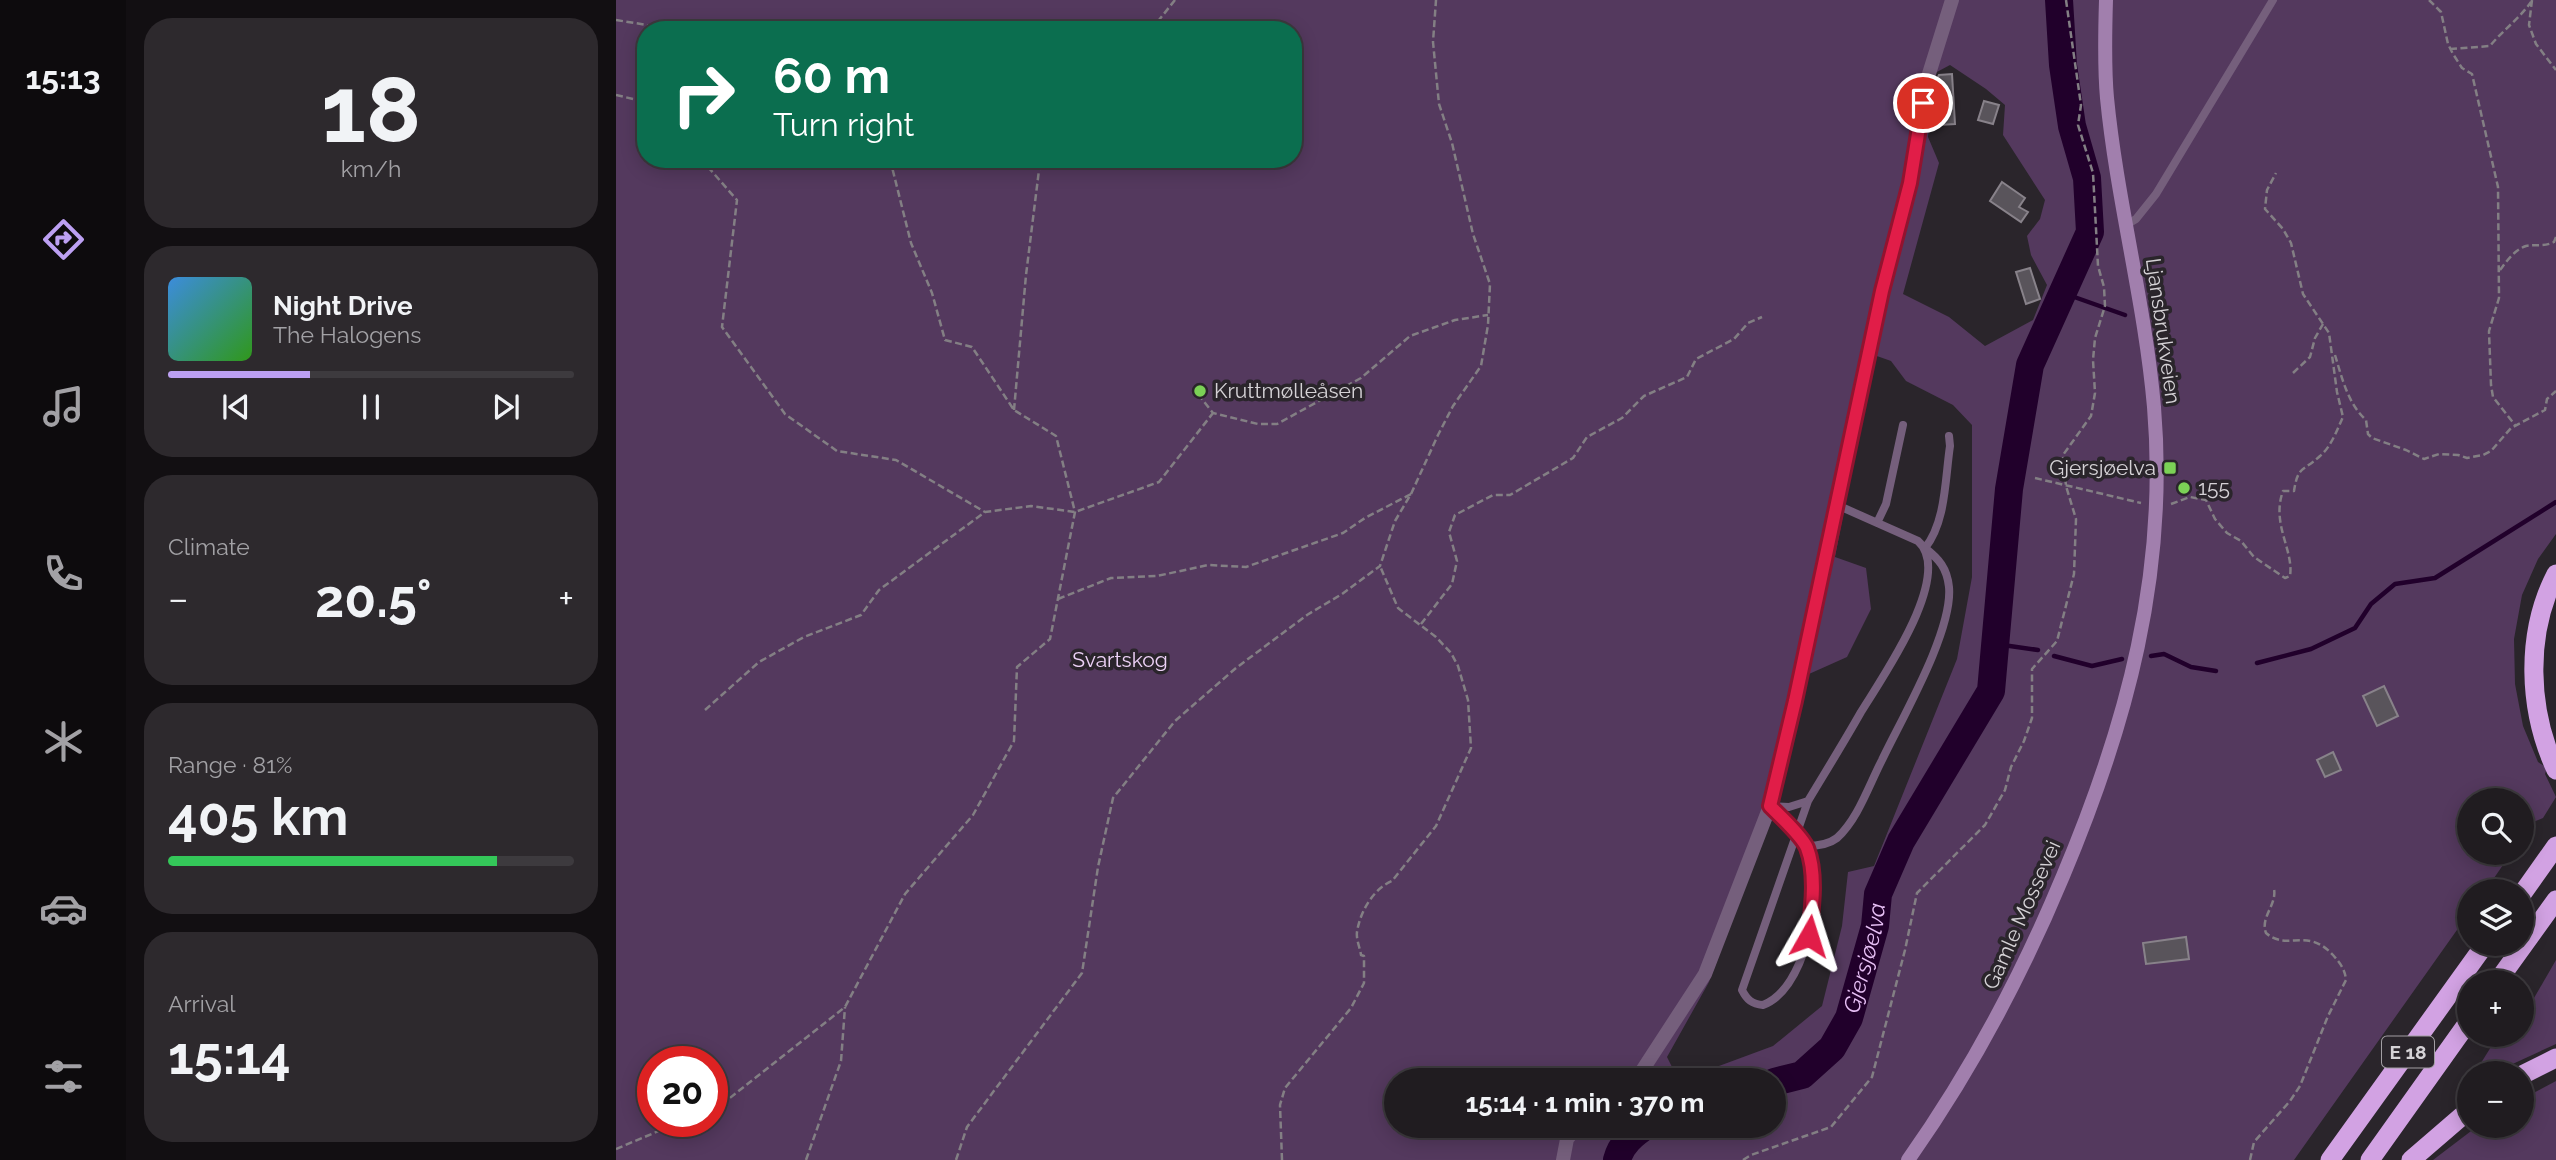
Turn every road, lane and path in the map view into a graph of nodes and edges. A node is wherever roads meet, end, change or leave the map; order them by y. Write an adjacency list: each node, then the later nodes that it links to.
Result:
1 (1175, 0): 10 (path)
2 (1436, 0): 23 (path)
3 (1952, 0): 38 (street)
4 (2066, 0): 36 (path)
5 (2106, 0): 20 (main road, Ljansbrukveien)
6 (2273, 0): 20 (lane)
7 (2429, 0): 12 (path)
8 (2532, 1): 12 (path); 13 (path)
9 (616, 20): 11 (path)
10 (1158, 21)
11 (637, 23)
12 (2450, 49): 22 (path)
13 (2556, 70)
14 (616, 95): 15 (path)
15 (637, 100)
16 (709, 168): 40 (path)
17 (892, 168): 30 (path)
18 (1040, 168): 30 (path)
19 (2276, 173): 25 (path)
20 (2126, 225): 39 (main road, Ljansbrukveien)
21 (2556, 237): 22 (path)
22 (2500, 270): 33 (path)
23 (1488, 315): 31 (path); 37 (path)
24 (1762, 317): 47 (path)
25 (2323, 324): 26 (path); 27 (path)
26 (2333, 349): 33 (path); 39 (path)
27 (2294, 373)
28 (2556, 391): 33 (path)
29 (1198, 394): 31 (path)
30 (1014, 410): 41 (path)
31 (1213, 413): 41 (path)
32 (1902, 425): 42 (lane)
33 (2515, 425)
34 (1949, 436): 43 (lane)
35 (2035, 478): 36 (path)
36 (2066, 486): 39 (path); 76 (path)
37 (1411, 494): 44 (path); 46 (path)
38 (1837, 505): 42 (lane); 52 (street)
39 (2157, 507): 48 (main road, Ljansbrukveien)
40 (985, 512): 41 (path); 49 (path)
41 (1075, 512): 46 (path)
42 (1877, 523): 43 (lane)
43 (1925, 548): 51 (lane); 54 (lane)
44 (1380, 566): 47 (path); 73 (path)
45 (2556, 574): 50 (highway)
46 (1057, 599): 61 (path)
47 (1421, 624): 74 (path)
48 (2134, 668): 71 (main road, Gamle Mossevei)
49 (705, 710)
50 (2556, 770)
51 (1808, 801): 52 (lane); 53 (lane)
52 (1770, 806): 53 (lane); 64 (street)
53 (1796, 835): 54 (lane); 54 (lane)
54 (1806, 846)
55 (2556, 846): 56 (highway)
56 (2533, 879)
57 (2274, 889): 78 (path)
58 (2556, 900): 60 (highway)
59 (2477, 956): 79 (highway, E 18)
60 (2506, 970)
61 (845, 1007): 66 (path); 72 (path)
62 (2457, 1038): 80 (highway, E 18)
63 (2556, 1058): 65 (highway)
64 (1644, 1068)
65 (2534, 1070)
66 (728, 1099)
67 (2457, 1120): 81 (highway)
68 (644, 1137): 70 (path)
69 (1568, 1138): 75 (street)
70 (616, 1149)
71 (1918, 1153): 77 (main road, Gamle Mossevei)
72 (806, 1160)
73 (956, 1160)
74 (1282, 1160)
75 (1563, 1160)
76 (1743, 1160)
77 (1908, 1160)
78 (2250, 1160)
79 (2330, 1160)
80 (2370, 1160)
81 (2411, 1160)

